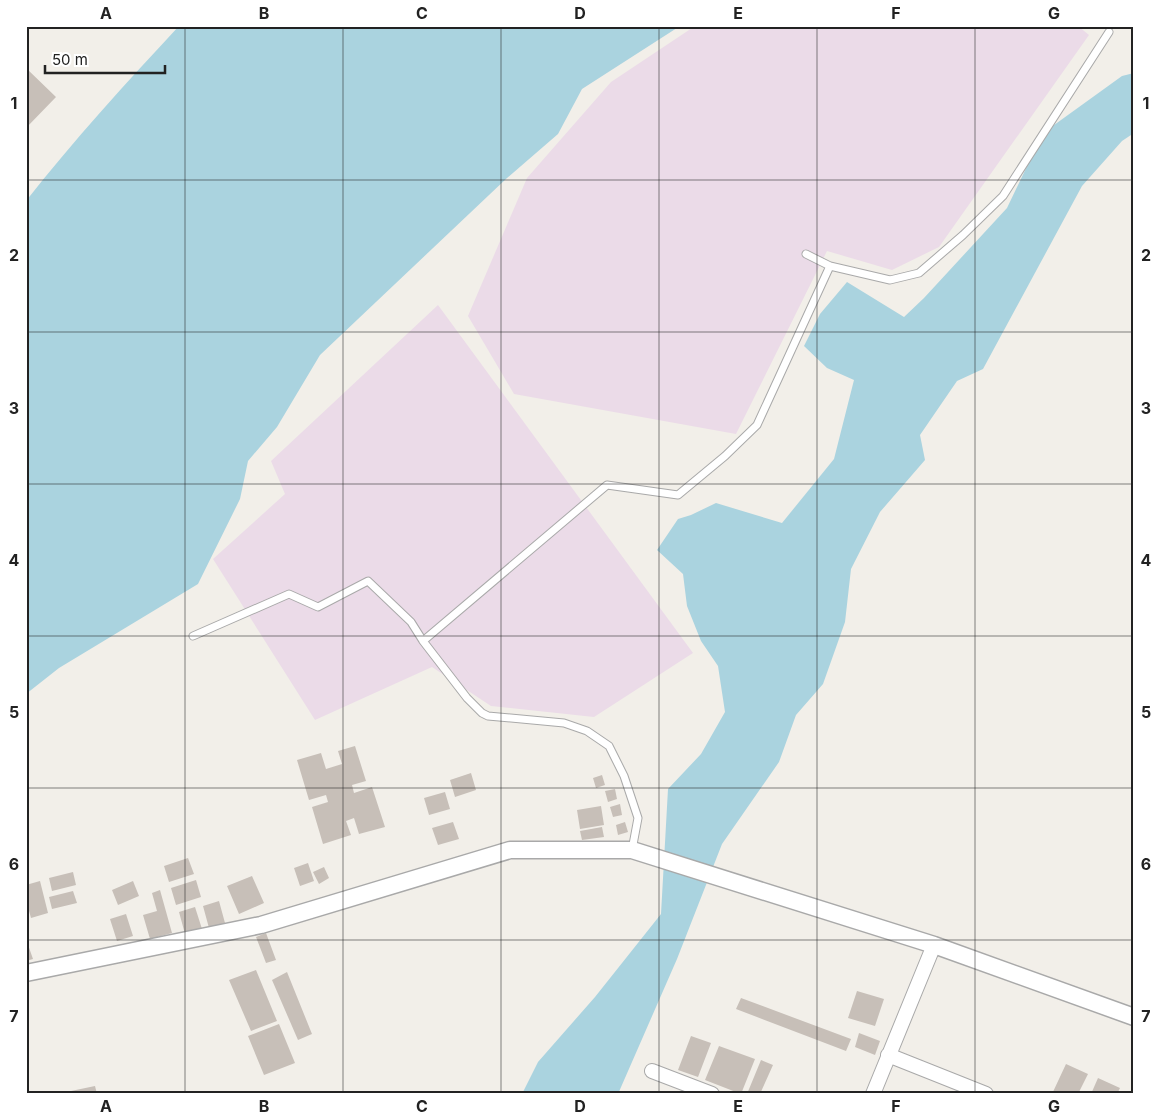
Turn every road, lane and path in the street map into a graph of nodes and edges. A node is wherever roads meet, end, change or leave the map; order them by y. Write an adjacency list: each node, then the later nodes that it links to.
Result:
1 (1108, 32): 3 (lane)
2 (806, 254): 3 (lane)
3 (830, 266): 5 (lane)
4 (193, 636): 5 (lane)
5 (423, 640): 6 (lane)
6 (632, 850): 7 (street); 8 (street)
7 (934, 945): 9 (street); 10 (street)
8 (26, 973)
9 (1134, 1016)
10 (888, 1055): 13 (street); 14 (street)
11 (652, 1071): 12 (street)
12 (712, 1094)
13 (873, 1094)
14 (986, 1094)

